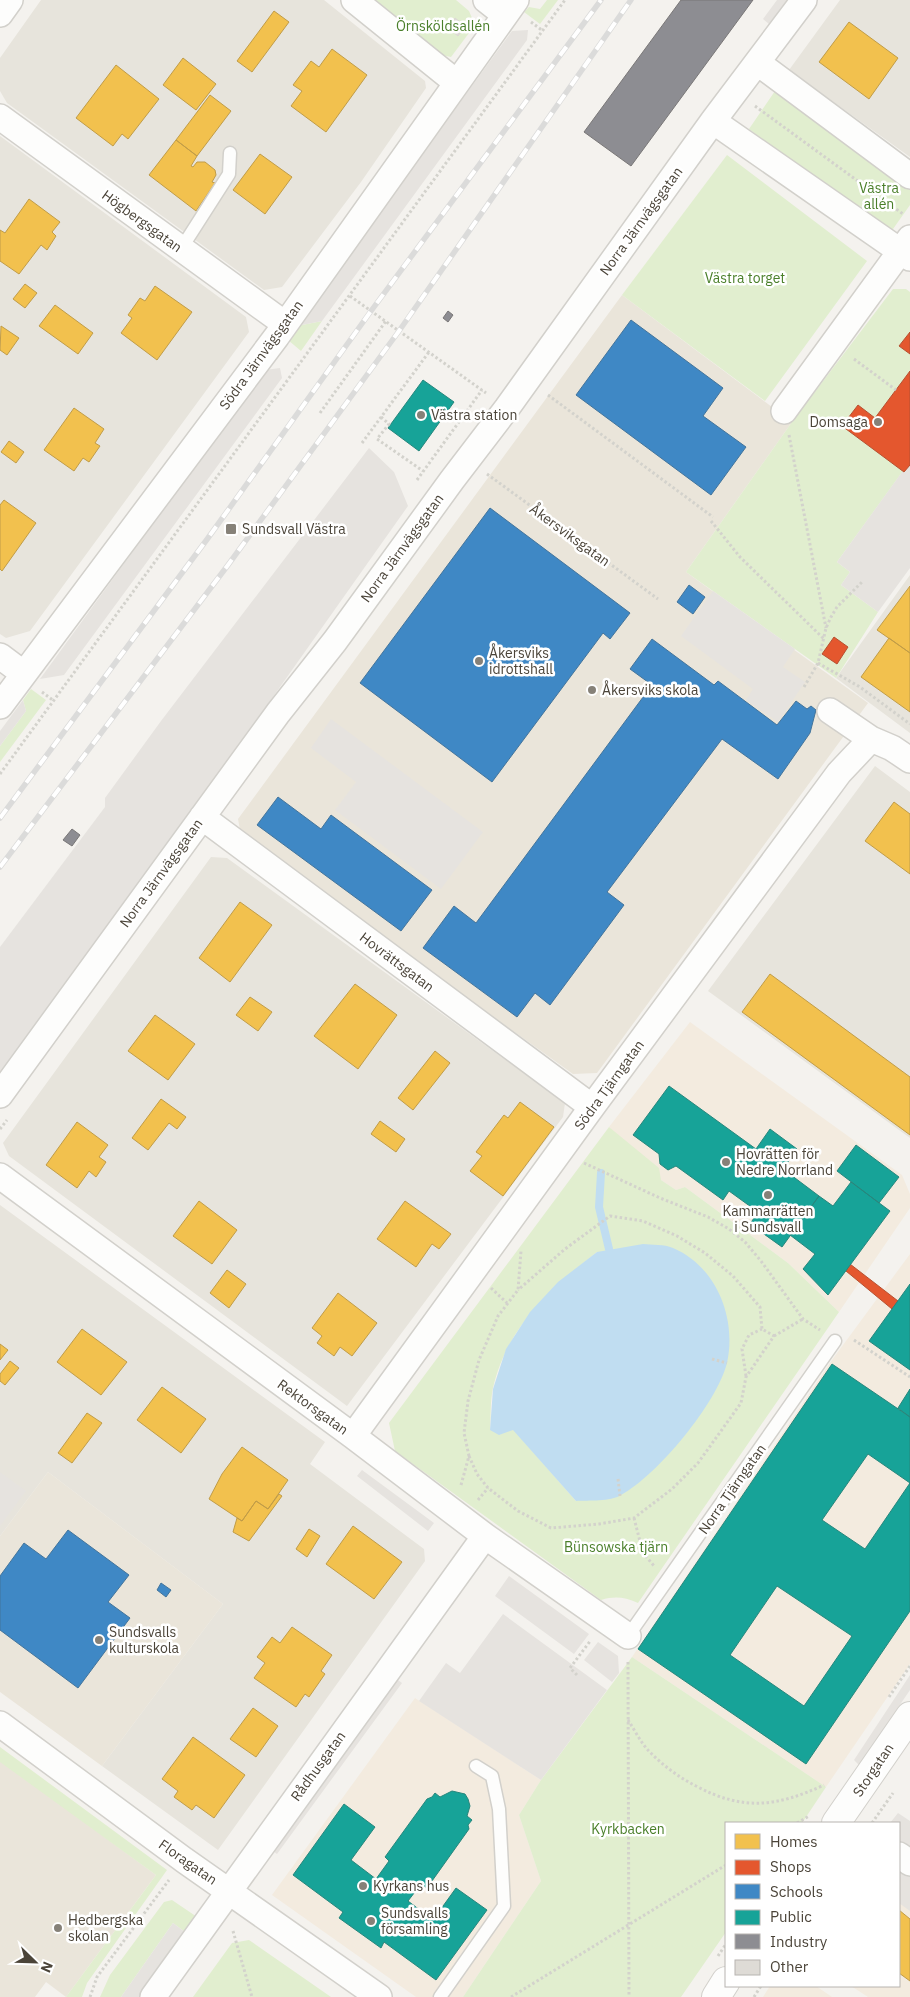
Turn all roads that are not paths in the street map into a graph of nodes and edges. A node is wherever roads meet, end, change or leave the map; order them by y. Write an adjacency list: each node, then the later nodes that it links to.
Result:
1 (10, 0): 6 (street)
2 (354, 0): 8 (street)
3 (486, 0): 5 (street)
4 (804, 0): 7 (street, Norra Järnvägsgatan)
5 (511, 8): 8 (street, Södra Järnvägsgatan)
6 (0, 14)
7 (758, 63): 10 (street, Norra Järnvägsgatan); 12 (street)
8 (457, 83): 15 (street, Södra Järnvägsgatan)
9 (0, 117): 13 (street, Högbergsgatan)
10 (713, 121): 14 (street); 23 (street, Norra Järnvägsgatan)
11 (230, 153): 13 (lane)
12 (910, 176)
13 (181, 249): 15 (street, Högbergsgatan)
14 (907, 249): 16 (street)
15 (285, 324): 18 (street, Södra Järnvägsgatan)
16 (784, 411)
17 (0, 656): 18 (street)
18 (24, 674): 19 (street, Södra Järnvägsgatan)
19 (0, 706)
20 (830, 712): 21 (street)
21 (871, 739): 22 (street); 25 (street, Södra Tjärngatan)
22 (910, 760)
23 (202, 817): 24 (street, Norra Järnvägsgatan); 25 (street, Hovrättsgatan)
24 (0, 1095)
25 (592, 1107): 28 (street, Södra Tjärngatan)
26 (0, 1176): 28 (street, Rektorsgatan)
27 (835, 1340): 30 (lane, Norra Tjärngatan)
28 (353, 1436): 29 (street, Rektorsgatan)
29 (485, 1536): 30 (street, Rektorsgatan); 35 (street, Rådhusgatan)
30 (628, 1636)
31 (910, 1716): 34 (street, Storgatan)
32 (0, 1724): 35 (street, Floragatan)
33 (476, 1766): 39 (lane)
34 (836, 1819)
35 (228, 1890): 37 (street, Rådhusgatan); 38 (street, Floragatan)
36 (725, 1983): 40 (street)
37 (152, 1997)
38 (379, 1997)
39 (440, 1997)
40 (716, 1997)

